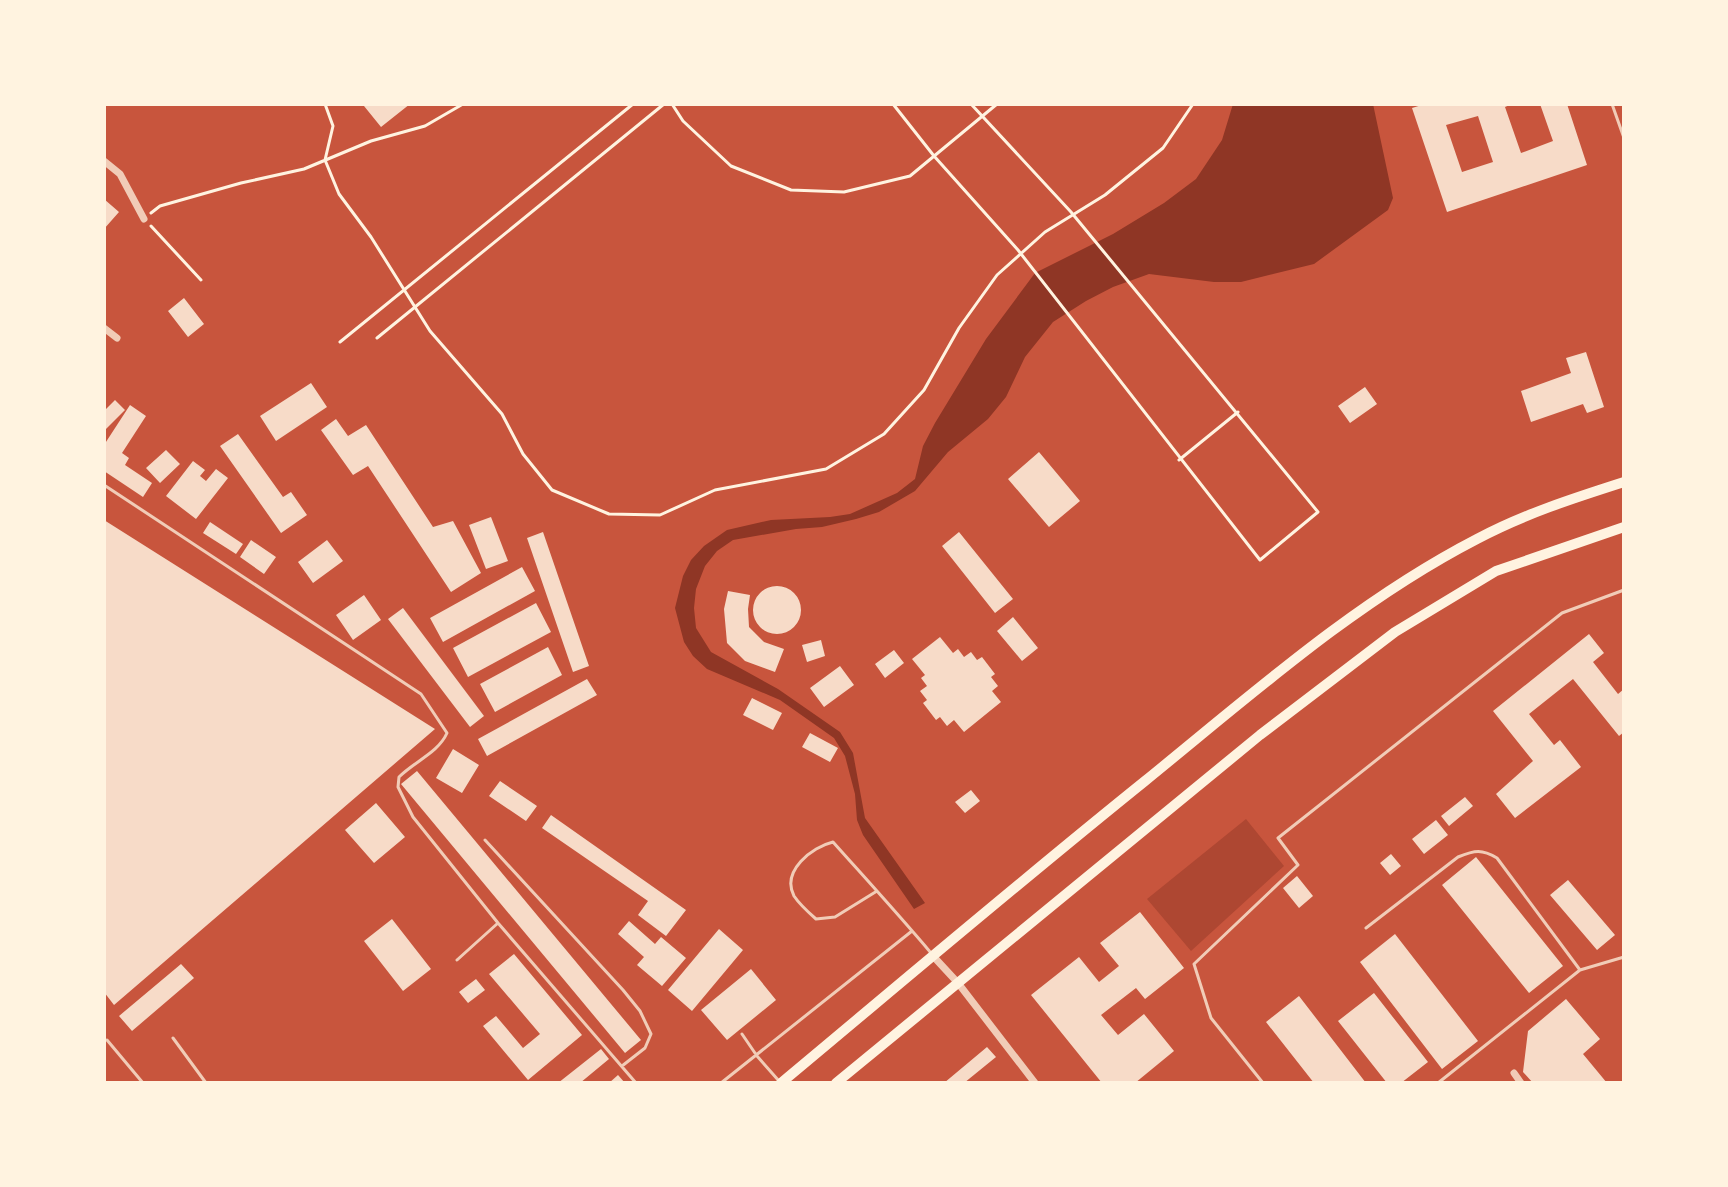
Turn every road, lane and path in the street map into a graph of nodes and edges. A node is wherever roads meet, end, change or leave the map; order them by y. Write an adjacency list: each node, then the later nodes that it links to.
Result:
1 (325, 104): 14 (path)
2 (463, 104): 14 (path)
3 (633, 104): 18 (path)
4 (664, 104): 19 (path)
5 (672, 104): 13 (path)
6 (893, 104): 13 (path)
7 (971, 104): 11 (path)
8 (997, 104): 11 (path)
9 (1193, 104): 19 (path)
10 (1612, 104): 12 (lane)
11 (981, 117): 13 (path); 24 (path)
12 (1624, 138)
13 (934, 156): 25 (path)
14 (325, 160): 16 (path); 18 (path)
15 (104, 161): 16 (street)
16 (144, 219): 17 (path)
17 (201, 280)
18 (404, 290): 19 (path); 23 (path)
19 (415, 307): 22 (path)
20 (104, 328): 21 (street)
21 (117, 338)
22 (377, 338)
23 (340, 342)
24 (1238, 412): 25 (path); 25 (path)
25 (1179, 460)
26 (1624, 482): 35 (main road)
27 (104, 485): 32 (lane)
28 (1624, 527): 39 (main road)
29 (1624, 590): 53 (lane)
30 (485, 840): 44 (lane)
31 (877, 891): 31 (lane); 34 (lane)
32 (498, 923): 37 (lane); 44 (lane)
33 (1366, 928): 38 (lane)
34 (912, 931): 35 (lane); 43 (lane)
35 (933, 956): 39 (street); 50 (main road)
36 (1624, 957): 38 (lane)
37 (457, 960)
38 (1580, 970): 54 (lane)
39 (958, 983): 51 (main road); 52 (street)
40 (742, 1034): 43 (lane)
41 (173, 1038): 47 (lane)
42 (107, 1040): 46 (lane)
43 (757, 1056): 49 (lane); 50 (lane)
44 (622, 1066): 48 (lane)
45 (1514, 1073): 55 (street)
46 (143, 1083)
47 (206, 1083)
48 (636, 1083)
49 (721, 1083)
50 (781, 1083)
51 (836, 1083)
52 (1035, 1083)
53 (1263, 1083)
54 (1438, 1083)
55 (1521, 1083)

